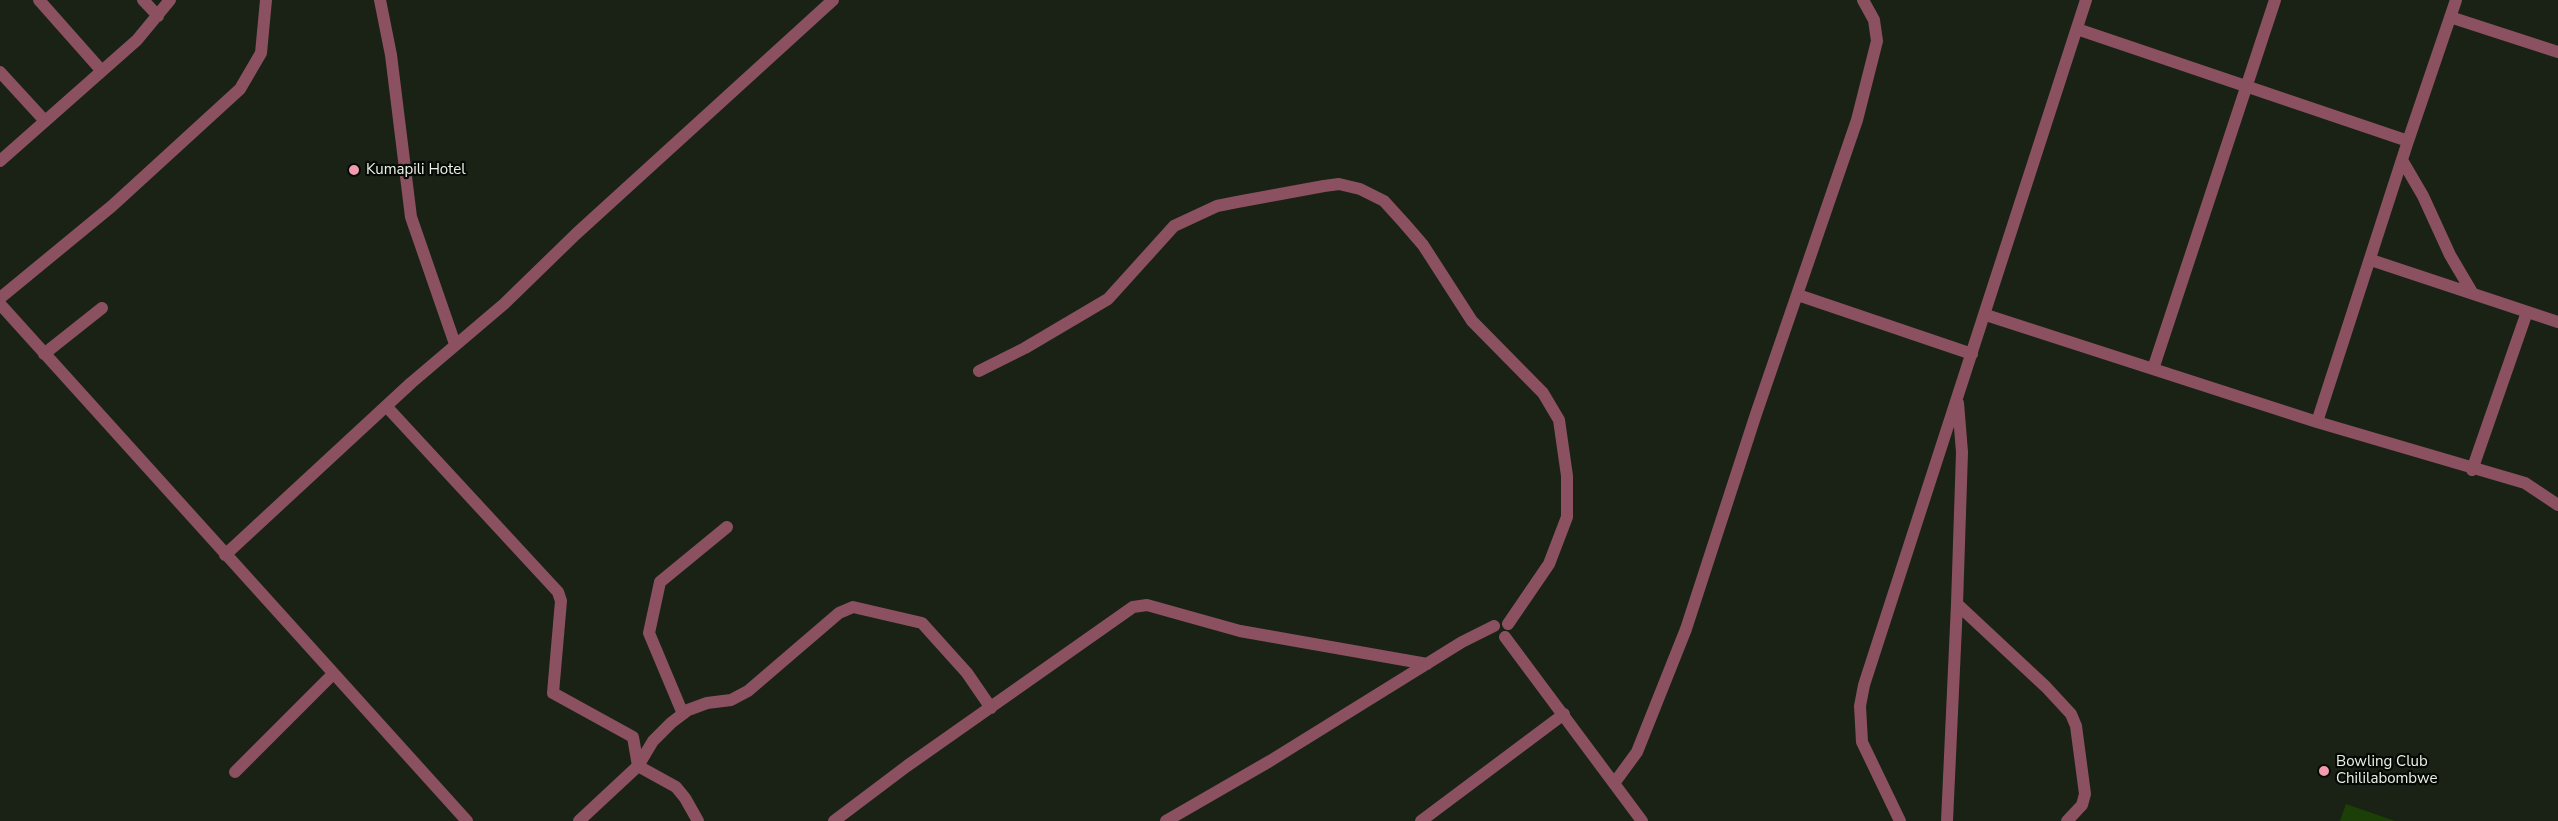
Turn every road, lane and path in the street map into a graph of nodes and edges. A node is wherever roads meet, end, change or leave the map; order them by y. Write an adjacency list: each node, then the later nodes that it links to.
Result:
1 (39, 0): 15 (street)
2 (143, 0): 11 (street)
3 (170, 0): 11 (street)
4 (266, 0): 25 (street)
5 (380, 0): 31 (street)
6 (834, 0): 31 (street)
7 (1863, 0): 24 (street)
8 (2086, 0): 13 (street)
9 (2275, 0): 17 (street)
10 (2456, 0): 12 (street)
11 (158, 16): 15 (street)
12 (2450, 17): 14 (street); 19 (street)
13 (2077, 29): 17 (street); 29 (street)
14 (2558, 52)
15 (101, 70): 18 (street)
16 (0, 72): 18 (street)
17 (2248, 85): 19 (street); 34 (street)
18 (45, 121): 21 (street)
19 (2408, 141): 20 (street)
20 (2402, 160): 22 (street); 23 (street)
21 (0, 161)
22 (2370, 261): 23 (street); 38 (street)
23 (2473, 294): 28 (street)
24 (1798, 295): 33 (street); 54 (street)
25 (0, 298)
26 (0, 304): 32 (street)
27 (102, 308): 32 (street)
28 (2527, 312): 30 (street); 39 (street)
29 (1986, 315): 33 (street); 34 (street)
30 (2558, 322)
31 (456, 344): 37 (street)
32 (44, 354): 42 (street)
33 (1972, 354): 36 (street)
34 (2153, 369): 38 (street)
35 (979, 371): 44 (street)
36 (1957, 398): 43 (street); 62 (street)
37 (386, 406): 42 (street); 52 (street)
38 (2317, 422): 39 (street)
39 (2472, 470): 40 (street)
40 (2558, 506)
41 (727, 527): 50 (street)
42 (225, 555): 48 (street)
43 (1957, 604): 63 (street); 64 (street)
44 (1508, 624): 45 (street); 46 (street)
45 (1494, 626): 46 (street); 47 (street)
46 (1505, 638): 51 (street)
47 (1427, 664): 49 (street); 59 (street)
48 (333, 674): 53 (street); 56 (street)
49 (991, 708): 50 (street); 58 (street)
50 (683, 714): 52 (street)
51 (1564, 714): 54 (street); 60 (street)
52 (638, 766): 55 (street); 57 (street)
53 (235, 772)
54 (1615, 782): 61 (street)
55 (586, 819)
56 (467, 821)
57 (698, 821)
58 (834, 821)
59 (1166, 821)
60 (1421, 821)
61 (1642, 821)
62 (1900, 821)
63 (1947, 821)
64 (2067, 821)

